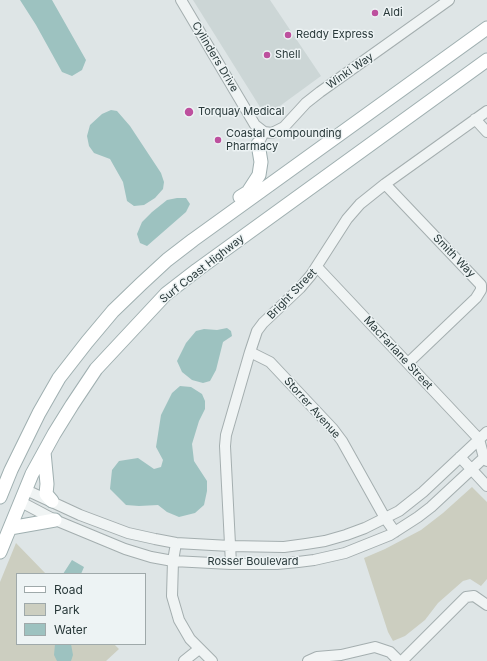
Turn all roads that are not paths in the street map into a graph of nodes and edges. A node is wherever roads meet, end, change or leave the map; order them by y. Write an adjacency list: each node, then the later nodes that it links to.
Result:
1 (181, 0): 7 (street, Cylinders Drive)
2 (449, 0): 7 (street, Winki Way)
3 (487, 28): 11 (main road)
4 (487, 60): 16 (main road, Surf Coast Highway)
5 (487, 111): 6 (street, Bright Street)
6 (475, 120): 8 (street); 10 (street, Bright Street)
7 (264, 132): 9 (street)
8 (487, 132)
9 (258, 144): 11 (main road)
10 (385, 184): 12 (street, Bright Street); 14 (street, Smith Way)
11 (193, 240): 21 (main road)
12 (318, 268): 13 (street, Bright Street); 14 (street, MacFarlane Street)
13 (250, 352): 25 (street, Storrer Avenue); 30 (street, Bright Street)
14 (408, 363): 15 (street, MacFarlane Street)
15 (483, 436): 17 (street, Rosser Boulevard); 18 (street)
16 (44, 452): 22 (main road, Surf Coast Highway); 23 (main road)
17 (460, 457): 19 (street); 25 (street, Rosser Boulevard)
18 (486, 458): 19 (street, Rosser Boulevard)
19 (472, 470): 20 (street); 28 (street, Rosser Boulevard)
20 (487, 486)
21 (2, 488): 22 (main road); 24 (main road)
22 (26, 490): 23 (street, Rosser Boulevard); 24 (main road, Surf Coast Highway)
23 (52, 501): 29 (street, Rosser Boulevard)
24 (21, 502): 26 (street, Rosser Boulevard); 27 (main road, Surf Coast Highway)
25 (385, 518): 28 (street, Storrer Avenue); 30 (street, Rosser Boulevard)
26 (55, 520): 27 (main road); 32 (street, Rosser Boulevard)
27 (10, 528): 31 (main road, Surf Coast Highway)
28 (395, 532): 33 (street, Rosser Boulevard)
29 (176, 543): 30 (street, Rosser Boulevard); 32 (street)
30 (230, 546): 33 (street, Bright Street)
31 (0, 552)
32 (173, 561): 33 (street, Rosser Boulevard); 35 (street)
33 (231, 564)
34 (487, 605): 40 (street)
35 (199, 649): 36 (street); 37 (street)
36 (184, 661)
37 (212, 661)
38 (308, 661): 39 (street)
39 (399, 661)
40 (402, 661)

